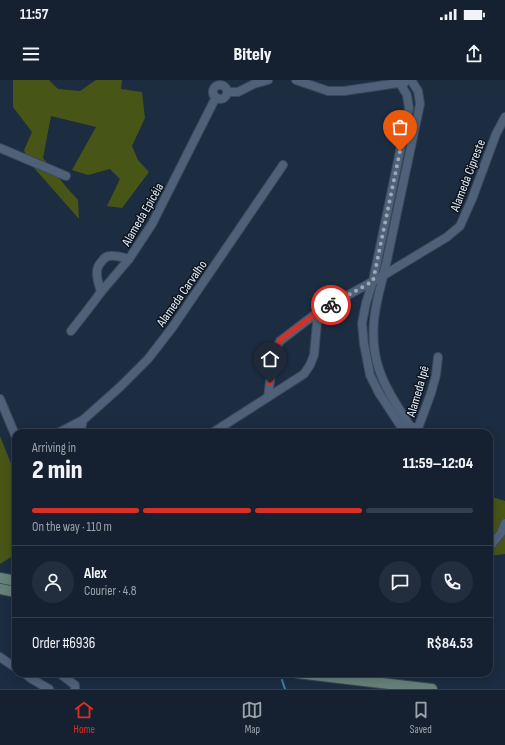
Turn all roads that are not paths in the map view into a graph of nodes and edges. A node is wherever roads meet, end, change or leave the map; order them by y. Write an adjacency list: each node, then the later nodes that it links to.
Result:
1 (268, 80): 6 (street)
2 (296, 80): 4 (street)
3 (411, 80): 4 (street); 13 (street)
4 (399, 81): 12 (street)
5 (217, 83): 6 (street); 7 (street)
6 (226, 92): 7 (street)
7 (216, 97): 14 (street, Alameda Epicéia)
8 (505, 117): 15 (street, Alameda Cipreste)
9 (0, 148): 11 (street)
10 (283, 165): 23 (street, Alameda Carvalho)
11 (66, 176)
12 (379, 251): 13 (street); 16 (street)
13 (389, 253): 15 (street)
14 (130, 259): 17 (street, Alameda Epicéia); 17 (street)
15 (384, 275): 16 (street, Alameda Cipreste); 29 (street)
16 (373, 281): 18 (street, Alameda Cipreste); 28 (street)
17 (101, 292): 19 (street, Alameda Epicéia)
18 (318, 312): 21 (street, Alameda Cipreste); 21 (street)
19 (71, 331)
20 (438, 358): 30 (street, Alameda Ipê)
21 (268, 397): 27 (street)
22 (0, 399): 24 (street)
23 (83, 420): 25 (street, Alameda Carvalho); 26 (street)
24 (13, 429)
25 (72, 429)
26 (81, 429)
27 (218, 429)
28 (408, 429)
29 (409, 429)
30 (411, 429)
31 (505, 523): 32 (street)
32 (493, 543)
33 (0, 578): 34 (main road)
34 (12, 580)
35 (0, 589): 36 (main road)
36 (12, 591)
37 (0, 657): 38 (street)
38 (12, 665)
39 (36, 677): 42 (street)
40 (64, 677): 43 (street)
41 (334, 677): 44 (main road)
42 (48, 689)
43 (75, 689)
44 (432, 689)

